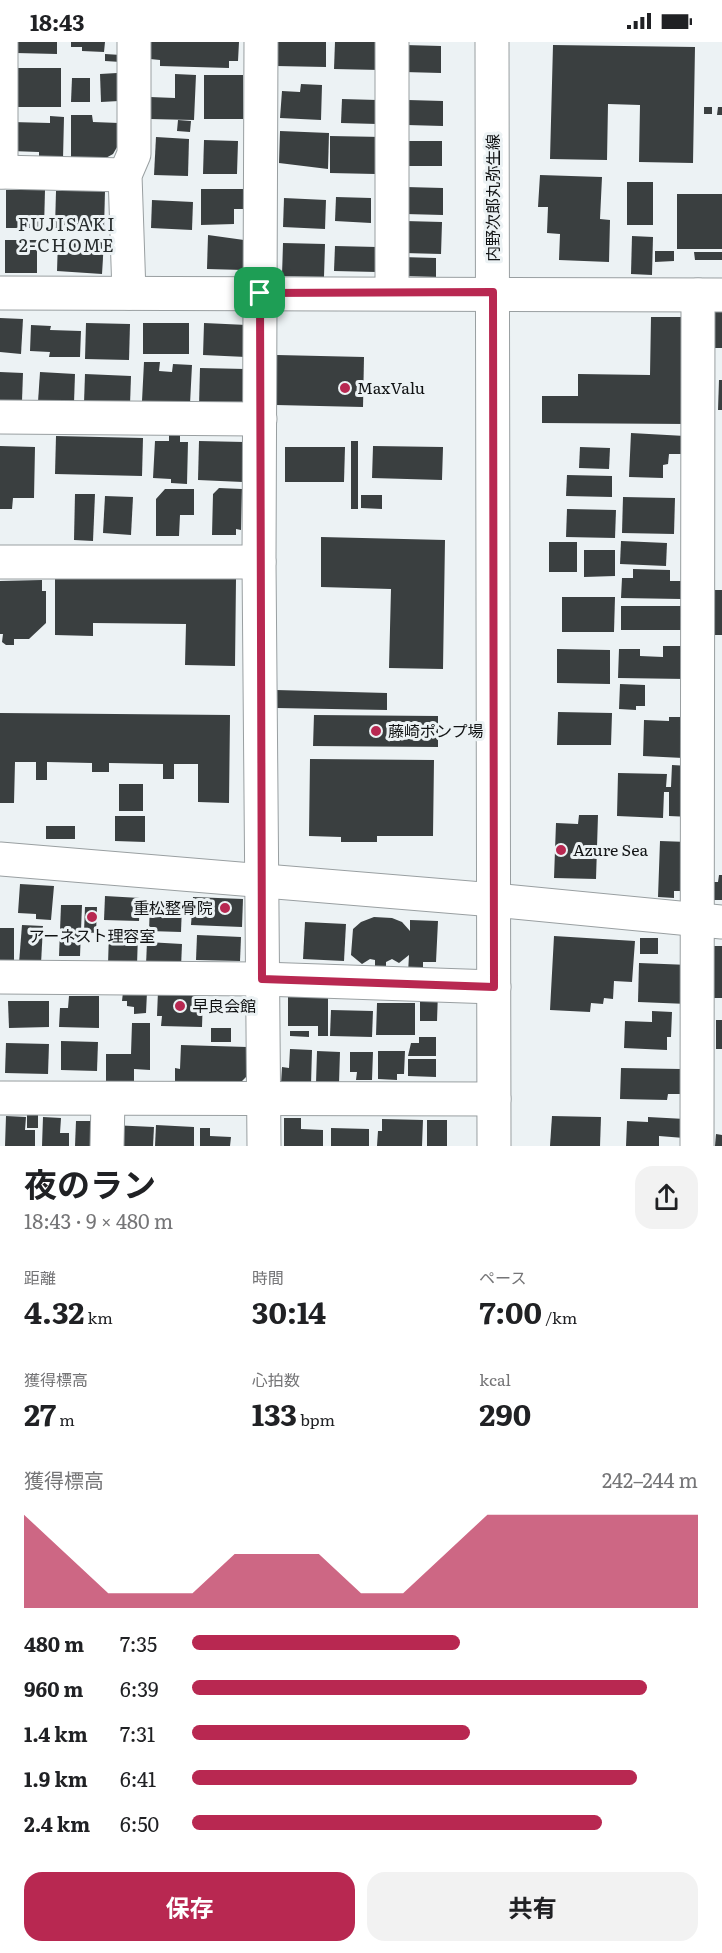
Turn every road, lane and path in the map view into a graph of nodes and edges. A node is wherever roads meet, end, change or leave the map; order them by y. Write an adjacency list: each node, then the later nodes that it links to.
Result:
1 (134, 42): 7 (street)
2 (261, 42): 11 (street)
3 (392, 42): 12 (street)
4 (492, 42): 8 (street, 内野次郎丸弥生線)
5 (0, 44): 6 (street)
6 (1, 172): 7 (street)
7 (125, 175): 10 (street)
8 (493, 292): 12 (street); 13 (street); 20 (street, 内野次郎丸弥生線)
9 (0, 293): 10 (street)
10 (129, 293): 11 (street)
11 (260, 293): 12 (street); 15 (street)
12 (392, 293)
13 (710, 295): 21 (street)
14 (0, 417): 15 (street)
15 (260, 419): 17 (street)
16 (0, 562): 17 (street)
17 (259, 562): 19 (street)
18 (0, 859): 19 (street)
19 (262, 882): 20 (street); 23 (street)
20 (494, 900): 21 (street); 24 (street, 内野次郎丸弥生線)
21 (709, 922): 32 (street)
22 (0, 977): 23 (street)
23 (262, 979): 24 (street); 25 (street)
24 (494, 987): 28 (street, 内野次郎丸弥生線)
25 (265, 1097): 27 (street); 28 (street); 30 (street)
26 (0, 1098): 27 (street)
27 (108, 1100): 29 (street)
28 (494, 1100): 31 (street, 内野次郎丸弥生線)
29 (107, 1146)
30 (264, 1146)
31 (494, 1146)
32 (697, 1146)

